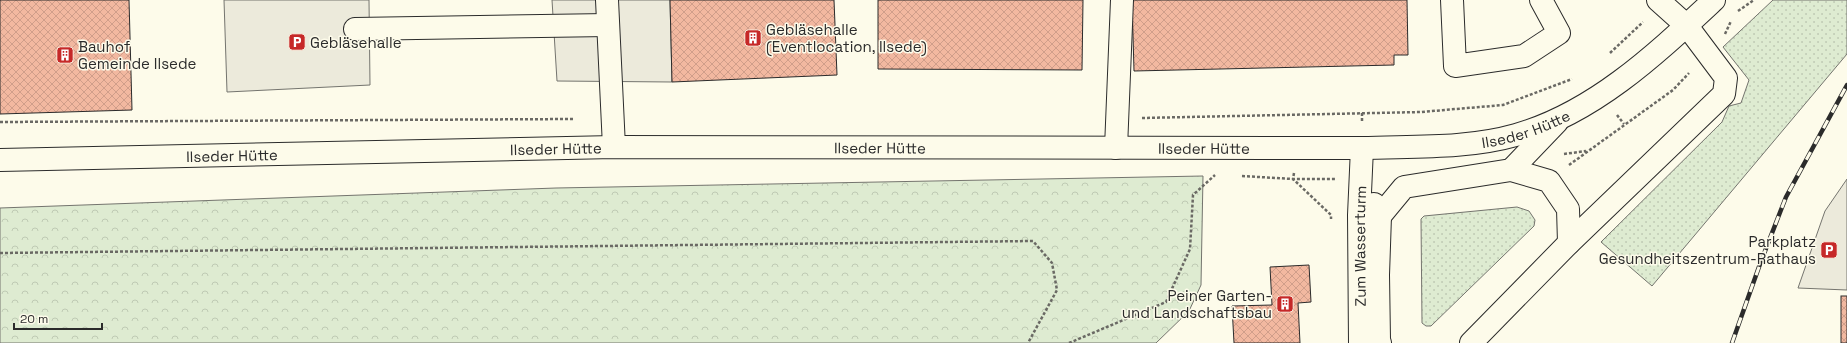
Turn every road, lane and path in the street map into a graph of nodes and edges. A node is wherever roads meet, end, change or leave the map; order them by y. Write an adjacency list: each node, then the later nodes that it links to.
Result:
1 (607, 0): 10 (street)
2 (1122, 0): 16 (street)
3 (1452, 0): 4 (street)
4 (1541, 0)
5 (1658, 0): 11 (street)
6 (1714, 0): 11 (street, Ilseder Hütte)
7 (1754, 0): 8 (path)
8 (1734, 13)
9 (1732, 20): 13 (path)
10 (608, 25): 12 (street); 15 (street)
11 (1687, 26): 13 (street); 14 (street, Ilseder Hütte)
12 (355, 29)
13 (1708, 54): 18 (path); 26 (street)
14 (1562, 117): 17 (street, Ilseder Hütte); 20 (street)
15 (614, 147): 16 (street, Ilseder Hütte); 19 (street, Ilseder Hütte)
16 (1116, 148): 17 (street, Ilseder Hütte)
17 (1362, 148): 23 (street, Zum Wasserturm)
18 (1586, 151)
19 (0, 160)
20 (1510, 170): 24 (street); 26 (street)
21 (1222, 175): 29 (path)
22 (1238, 176): 25 (path)
23 (1360, 178): 24 (street); 30 (street, Zum Wasserturm)
24 (1380, 216): 31 (street)
25 (1331, 223)
26 (1569, 243): 32 (street)
27 (0, 253): 28 (path)
28 (1028, 343)
29 (1069, 343)
30 (1360, 343)
31 (1380, 343)
32 (1471, 343)

